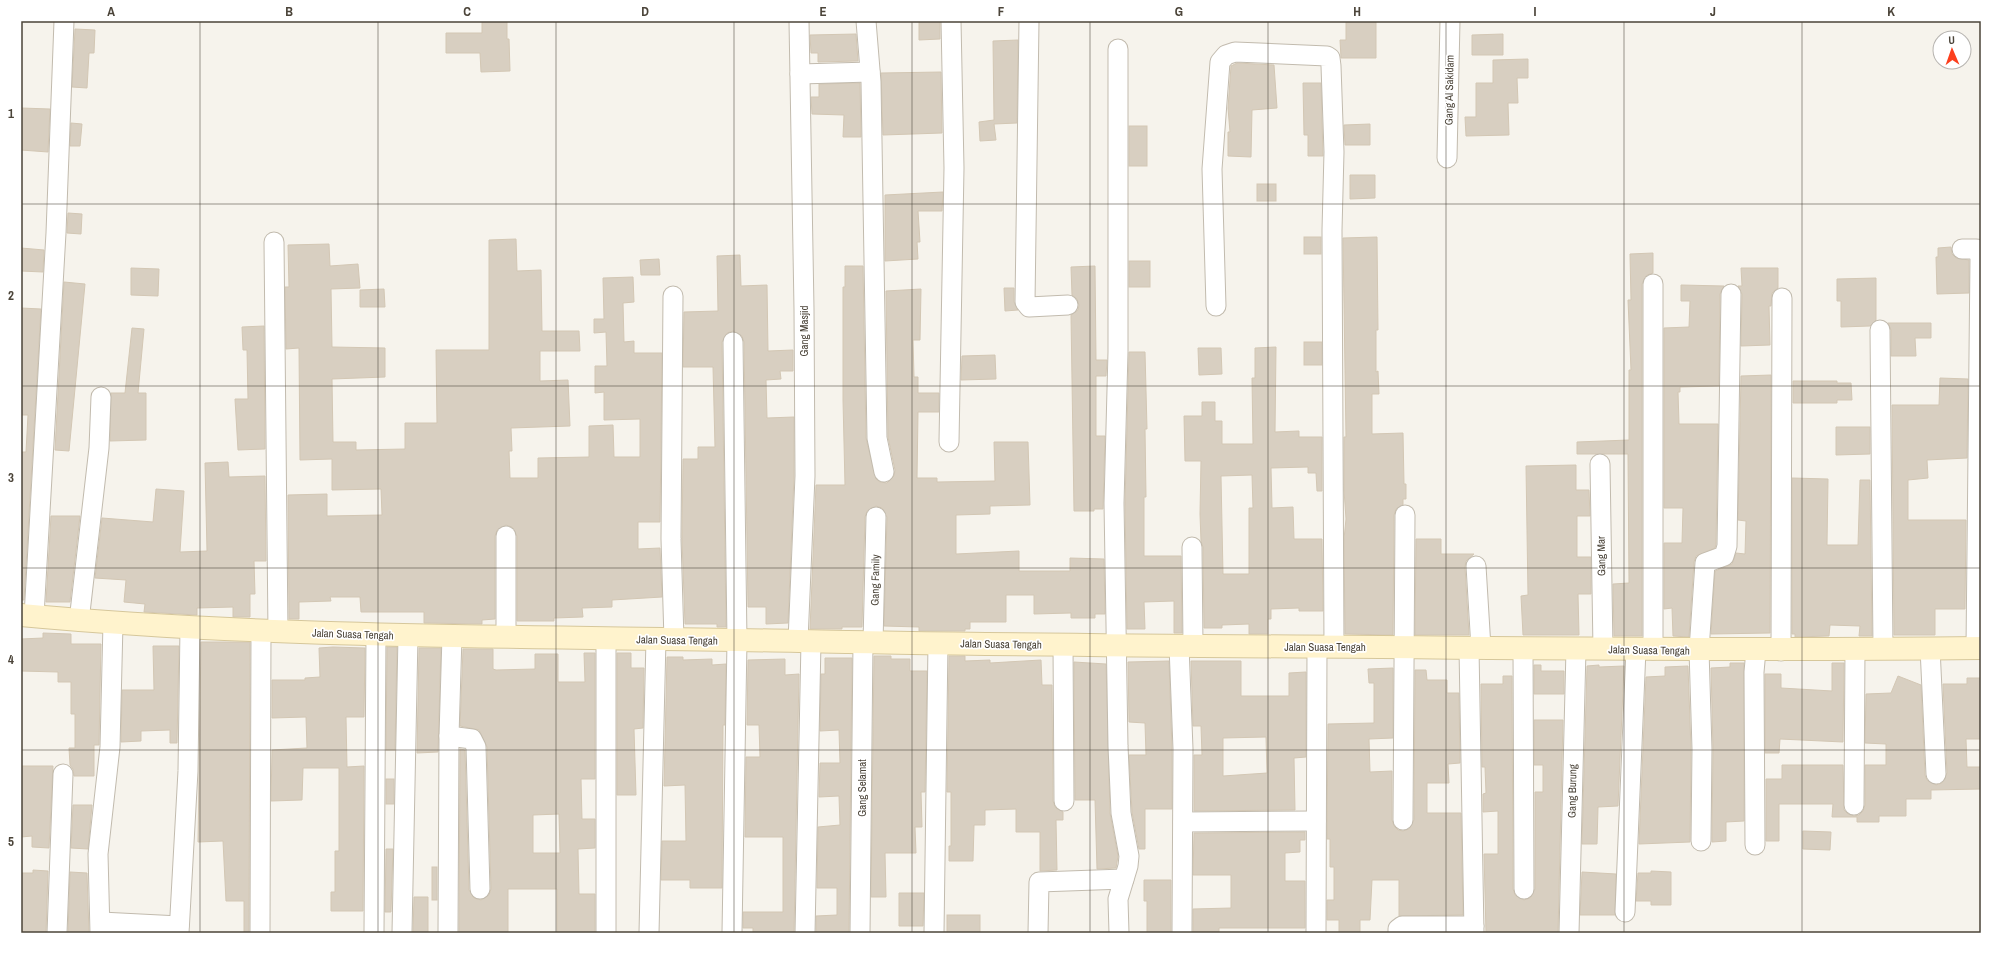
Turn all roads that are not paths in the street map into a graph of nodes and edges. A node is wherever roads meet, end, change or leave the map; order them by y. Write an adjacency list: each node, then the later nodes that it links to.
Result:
1 (64, 21): 30 (street)
2 (799, 21): 9 (street, Gang Masjid)
3 (866, 21): 8 (street)
4 (951, 21): 22 (street)
5 (1029, 21): 17 (street)
6 (1450, 21): 10 (street, Gang Al Sakidam)
7 (1118, 49): 46 (street)
8 (870, 72): 9 (street); 24 (street)
9 (800, 74): 42 (street, Gang Masjid)
10 (1447, 158)
11 (274, 242): 34 (street)
12 (1962, 249): 52 (street)
13 (1653, 284): 58 (street)
14 (1731, 294): 59 (street)
15 (673, 296): 40 (street)
16 (1782, 298): 61 (street)
17 (1068, 305)
18 (1216, 306): 48 (street)
19 (1880, 330): 57 (street)
20 (733, 342): 41 (street)
21 (101, 397): 31 (street)
22 (949, 442)
23 (1600, 464): 55 (street, Gang Mar)
24 (884, 472)
25 (1405, 515): 49 (street)
26 (876, 517): 43 (street, Gang Family)
27 (506, 536): 38 (street)
28 (1192, 547): 47 (street)
29 (1476, 566): 50 (street)
30 (27, 616): 31 (street, Jalan Suasa Tengah)
31 (79, 621): 32 (street, Jalan Suasa Tengah)
32 (113, 623): 33 (street, Jalan Suasa Tengah); 76 (street)
33 (190, 628): 34 (street, Jalan Suasa Tengah); 77 (street)
34 (269, 632): 35 (street, Jalan Suasa Tengah); 80 (street)
35 (376, 635): 36 (street, Jalan Suasa Tengah); 81 (street)
36 (408, 636): 37 (street, Jalan Suasa Tengah); 82 (street)
37 (452, 636): 38 (street, Jalan Suasa Tengah); 62 (street)
38 (506, 637): 39 (street, Jalan Suasa Tengah)
39 (606, 639): 40 (street, Jalan Suasa Tengah); 84 (street)
40 (665, 640): 41 (street, Jalan Suasa Tengah); 85 (street)
41 (737, 640): 42 (street, Jalan Suasa Tengah); 86 (street)
42 (804, 641): 43 (street, Jalan Suasa Tengah); 87 (street, Gang Masjid)
43 (868, 642): 44 (street, Jalan Suasa Tengah); 88 (street, Gang Selamat)
44 (938, 643): 45 (street, Jalan Suasa Tengah); 89 (street)
45 (1063, 645): 46 (street, Jalan Suasa Tengah); 65 (street)
46 (1117, 646): 47 (street, Jalan Suasa Tengah); 72 (street)
47 (1186, 646): 48 (street, Jalan Suasa Tengah); 69 (street)
48 (1326, 647): 49 (street, Jalan Suasa Tengah); 68 (street)
49 (1403, 648): 50 (street, Jalan Suasa Tengah); 67 (street)
50 (1475, 648): 53 (street, Jalan Suasa Tengah); 78 (street)
51 (1930, 648): 52 (street, Jalan Suasa Tengah); 57 (street, Jalan Suasa Tengah); 64 (street)
52 (1979, 648)
53 (1523, 649): 54 (street, Jalan Suasa Tengah); 74 (street)
54 (1576, 649): 55 (street, Jalan Suasa Tengah); 95 (street, Gang Burung)
55 (1603, 649): 58 (street, Jalan Suasa Tengah)
56 (1855, 649): 57 (street, Jalan Suasa Tengah); 61 (street, Jalan Suasa Tengah); 66 (street)
57 (1882, 649)
58 (1644, 650): 59 (street, Jalan Suasa Tengah); 75 (street)
59 (1699, 650): 60 (street, Jalan Suasa Tengah); 70 (street)
60 (1756, 650): 61 (street, Jalan Suasa Tengah); 71 (street)
61 (1781, 651)
62 (449, 736): 73 (street); 83 (street)
63 (63, 774): 79 (street)
64 (1936, 774)
65 (1064, 801)
66 (1854, 805)
67 (1403, 820)
68 (1316, 821): 69 (street); 93 (street)
69 (1183, 822): 92 (street)
70 (1701, 841)
71 (1755, 845)
72 (1124, 879): 90 (street); 91 (street)
73 (480, 889)
74 (1524, 889)
75 (1625, 912)
76 (101, 927): 77 (street)
77 (179, 930)
78 (1474, 930): 94 (street)
79 (57, 933)
80 (260, 933)
81 (374, 933)
82 (402, 933)
83 (448, 933)
84 (606, 933)
85 (649, 933)
86 (732, 933)
87 (805, 933)
88 (860, 933)
89 (934, 933)
90 (1038, 933)
91 (1119, 933)
92 (1182, 933)
93 (1316, 933)
94 (1398, 933)
95 (1569, 933)

